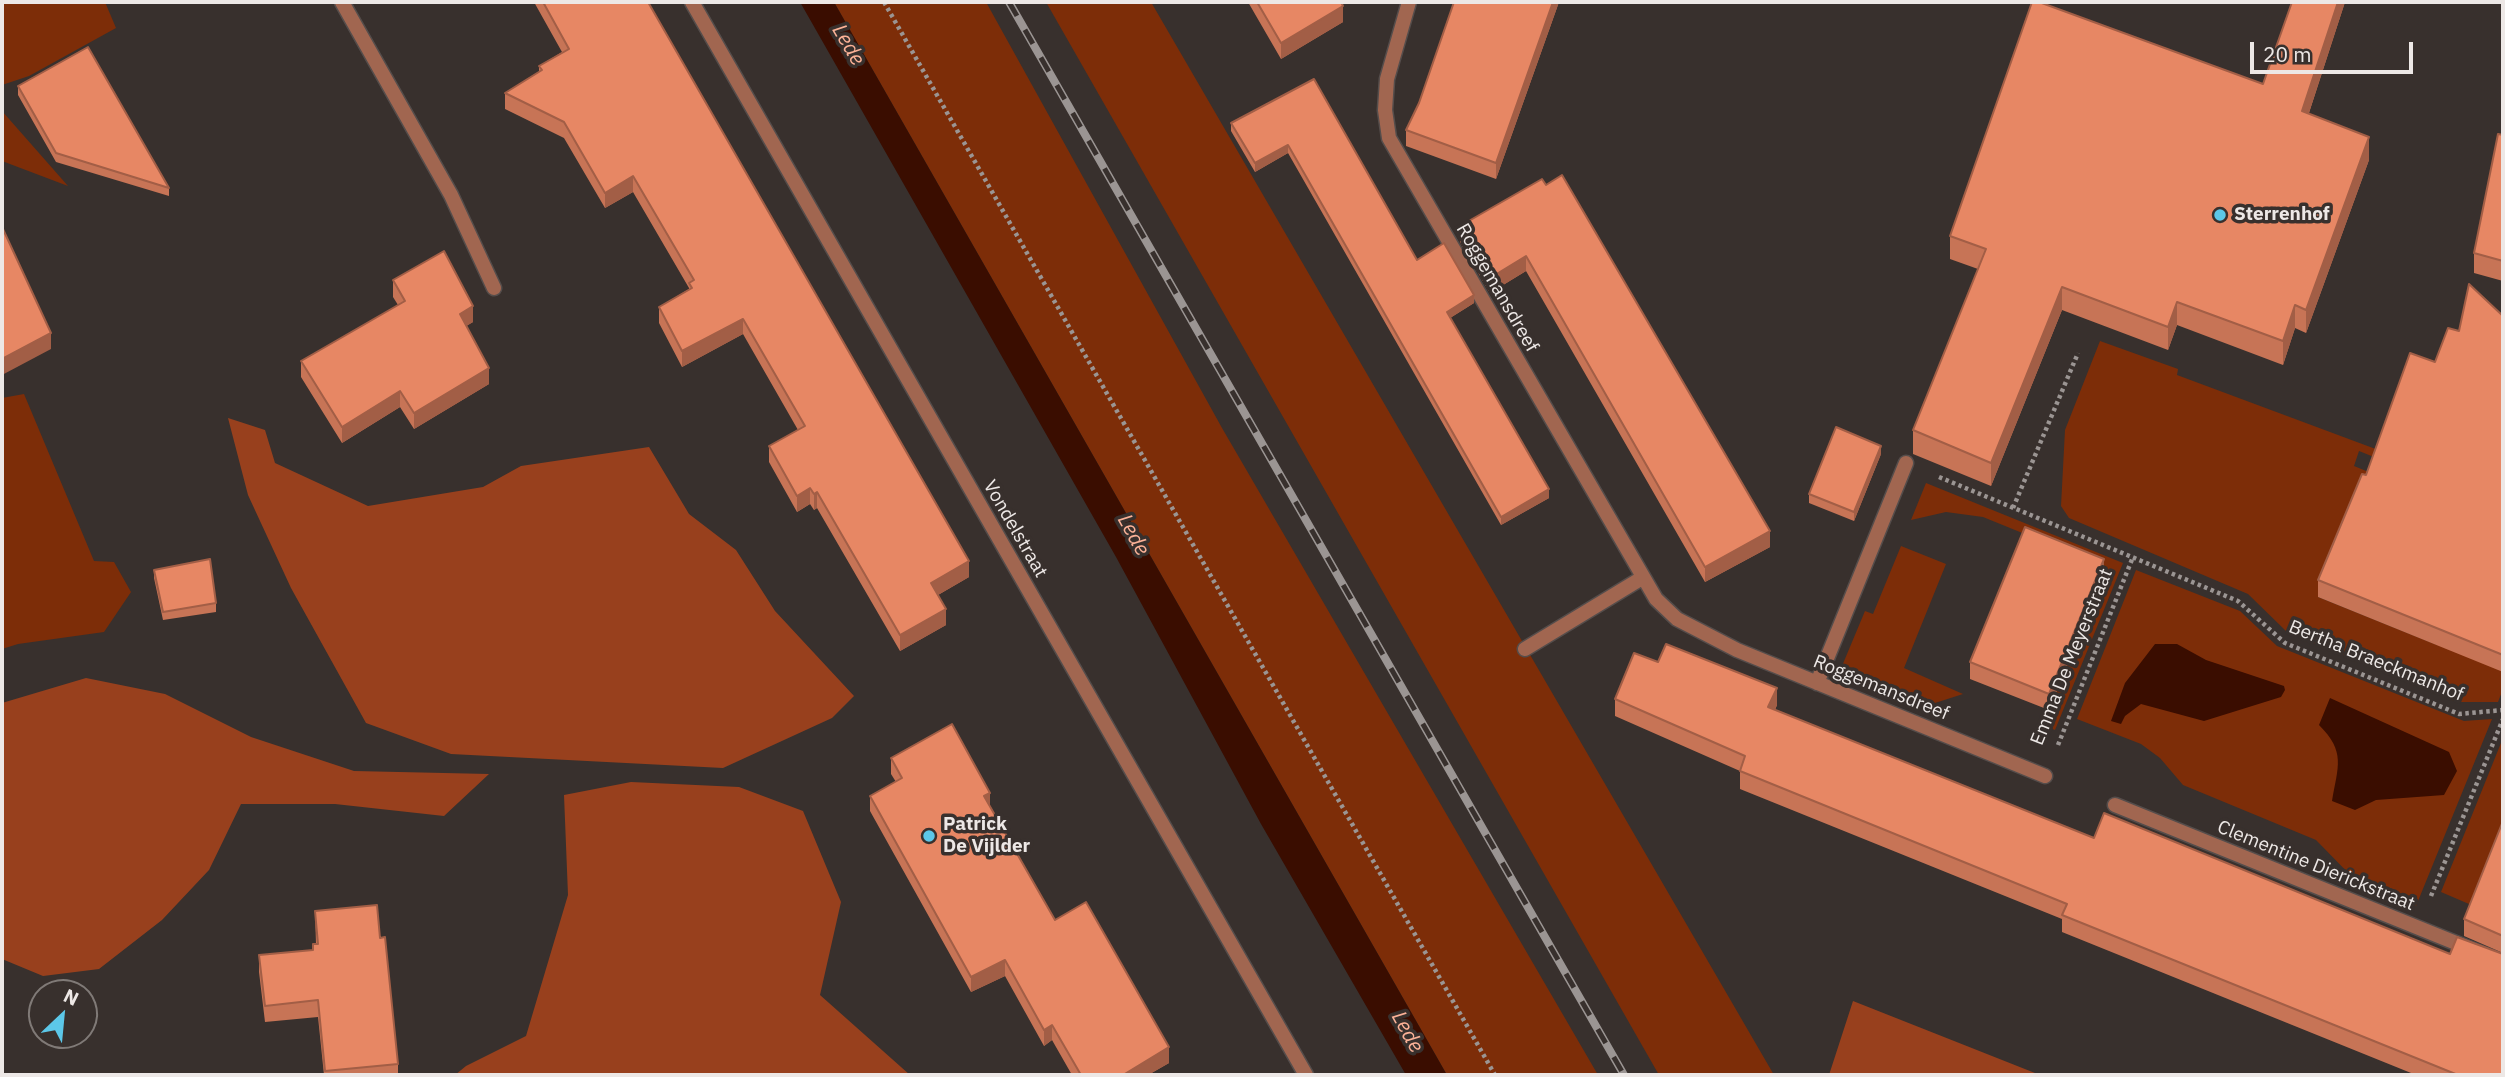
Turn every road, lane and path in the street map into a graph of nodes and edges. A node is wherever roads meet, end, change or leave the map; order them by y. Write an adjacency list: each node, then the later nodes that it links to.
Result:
1 (342, 2): 5 (street)
2 (692, 2): 19 (street, Vondelstraat)
3 (884, 2): 20 (path)
4 (1409, 2): 10 (street, Roggemansdreef)
5 (494, 288)
6 (2078, 353): 8 (path)
7 (1906, 463): 8 (path, Emma De Meyerstraat); 12 (street)
8 (2013, 508): 9 (path, Emma De Meyerstraat)
9 (2133, 557): 13 (path, Bertha Braeckmanhof); 15 (path, Emma De Meyerstraat)
10 (1642, 578): 11 (street); 12 (street, Roggemansdreef)
11 (1525, 649)
12 (1817, 684): 15 (street, Roggemansdreef)
13 (2503, 710)
14 (2503, 719): 17 (path)
15 (2045, 776)
16 (2115, 805): 17 (street, Clementine Dierickstraat)
17 (2418, 928): 18 (street, Clementine Dierickstraat)
18 (2503, 962)
19 (1306, 1075)
20 (1495, 1075)

